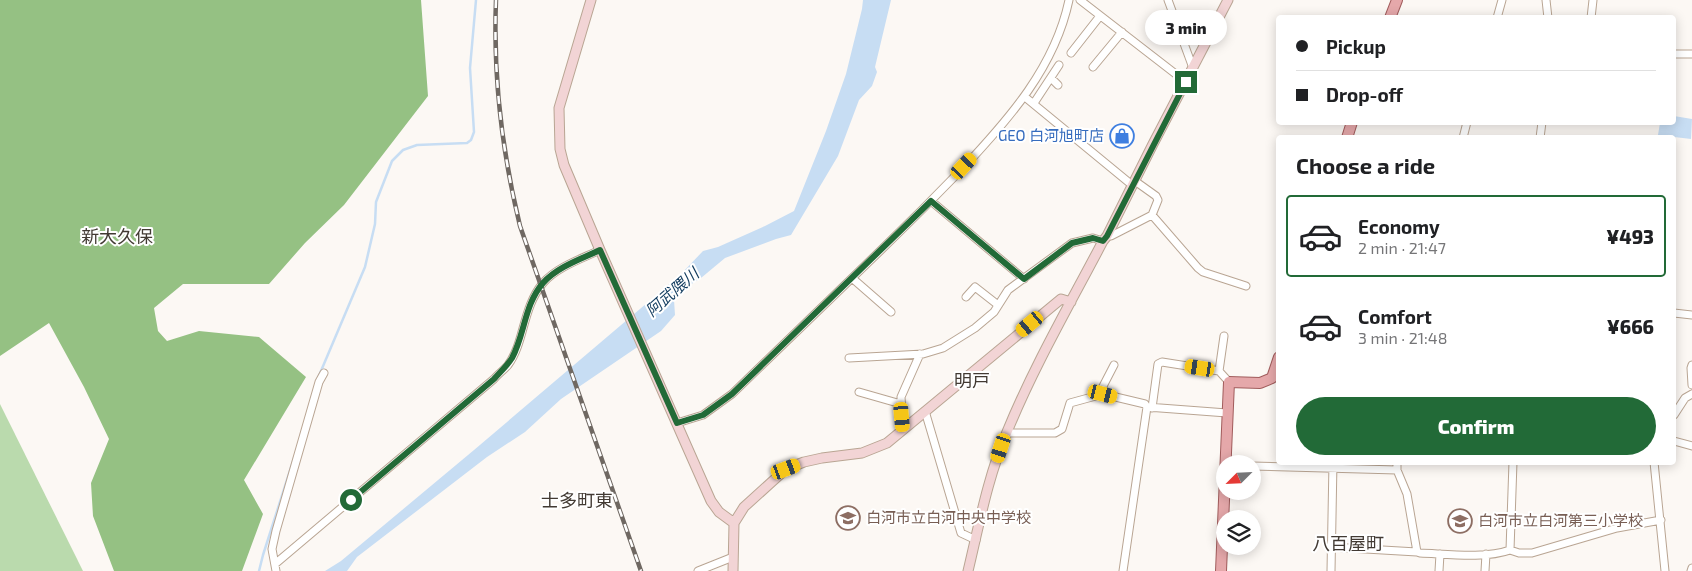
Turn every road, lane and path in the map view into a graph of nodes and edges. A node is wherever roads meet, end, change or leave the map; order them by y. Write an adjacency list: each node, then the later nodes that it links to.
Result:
1 (591, 0): 31 (street)
2 (1069, 0): 25 (street)
3 (1080, 0): 14 (street)
4 (1168, 0): 21 (street)
5 (1228, 0): 21 (street)
6 (1397, 0): 10 (main road)
7 (1502, 0): 11 (street)
8 (1546, 0): 12 (street)
9 (1593, 0): 13 (street)
10 (1391, 15)
11 (1498, 15)
12 (1548, 15)
13 (1591, 15)
14 (1100, 16): 15 (street); 16 (street)
15 (1122, 32): 20 (street); 23 (street)
16 (1071, 52)
17 (1676, 54): 18 (street)
18 (1692, 54)
19 (1059, 64): 22 (street)
20 (1093, 67)
21 (1193, 68): 23 (street)
22 (1050, 78): 24 (street); 26 (street)
23 (1186, 82): 27 (street)
24 (1058, 85)
25 (1025, 97): 26 (street); 28 (street)
26 (1034, 103): 27 (street)
27 (1134, 183): 29 (street); 30 (street)
28 (931, 201): 32 (street); 33 (street)
29 (1152, 215): 30 (street); 34 (street)
30 (1105, 239): 33 (street); 36 (street)
31 (600, 250): 59 (street); 80 (street)
32 (852, 278): 38 (street); 59 (street)
33 (1024, 279): 37 (street)
34 (1246, 286)
35 (966, 297): 37 (street)
36 (1071, 302): 56 (street); 61 (street)
37 (998, 305): 42 (street)
38 (892, 312)
39 (1676, 313): 40 (street)
40 (1692, 315)
41 (1224, 336): 47 (street)
42 (920, 354): 43 (street); 54 (street)
43 (849, 358)
44 (1114, 365): 52 (street)
45 (1692, 365): 50 (street)
46 (1276, 366): 49 (main road)
47 (1219, 371): 49 (street); 55 (street)
48 (324, 373): 80 (street)
49 (1229, 382): 58 (main road)
50 (1692, 385)
51 (859, 392): 54 (street)
52 (1099, 394): 55 (street); 61 (street)
53 (1692, 394): 57 (street)
54 (901, 404): 60 (street)
55 (1149, 407): 58 (street); 84 (street)
56 (925, 411): 60 (street); 73 (street)
57 (1676, 412)
58 (1227, 413): 64 (main road)
59 (677, 423): 72 (street)
60 (903, 429): 72 (street)
61 (1006, 433): 73 (street)
62 (1676, 442): 63 (street)
63 (1692, 446)
64 (1225, 455)
65 (1513, 465): 75 (street)
66 (1654, 465): 71 (street)
67 (1261, 466): 68 (street)
68 (1333, 466): 69 (street); 74 (street)
69 (1397, 466): 76 (street)
70 (1224, 500): 85 (main road)
71 (1661, 520): 75 (street); 89 (street)
72 (734, 523): 79 (street)
73 (976, 540): 83 (street)
74 (1331, 547): 76 (street); 86 (street)
75 (1510, 550): 78 (street)
76 (1417, 552): 77 (street)
77 (1440, 554): 78 (street); 87 (street)
78 (1486, 554): 88 (street)
79 (733, 557): 81 (street); 82 (street)
80 (275, 568)
81 (698, 571)
82 (733, 571)
83 (968, 571)
84 (1124, 571)
85 (1221, 571)
86 (1331, 571)
87 (1439, 571)
88 (1485, 571)
89 (1665, 571)

